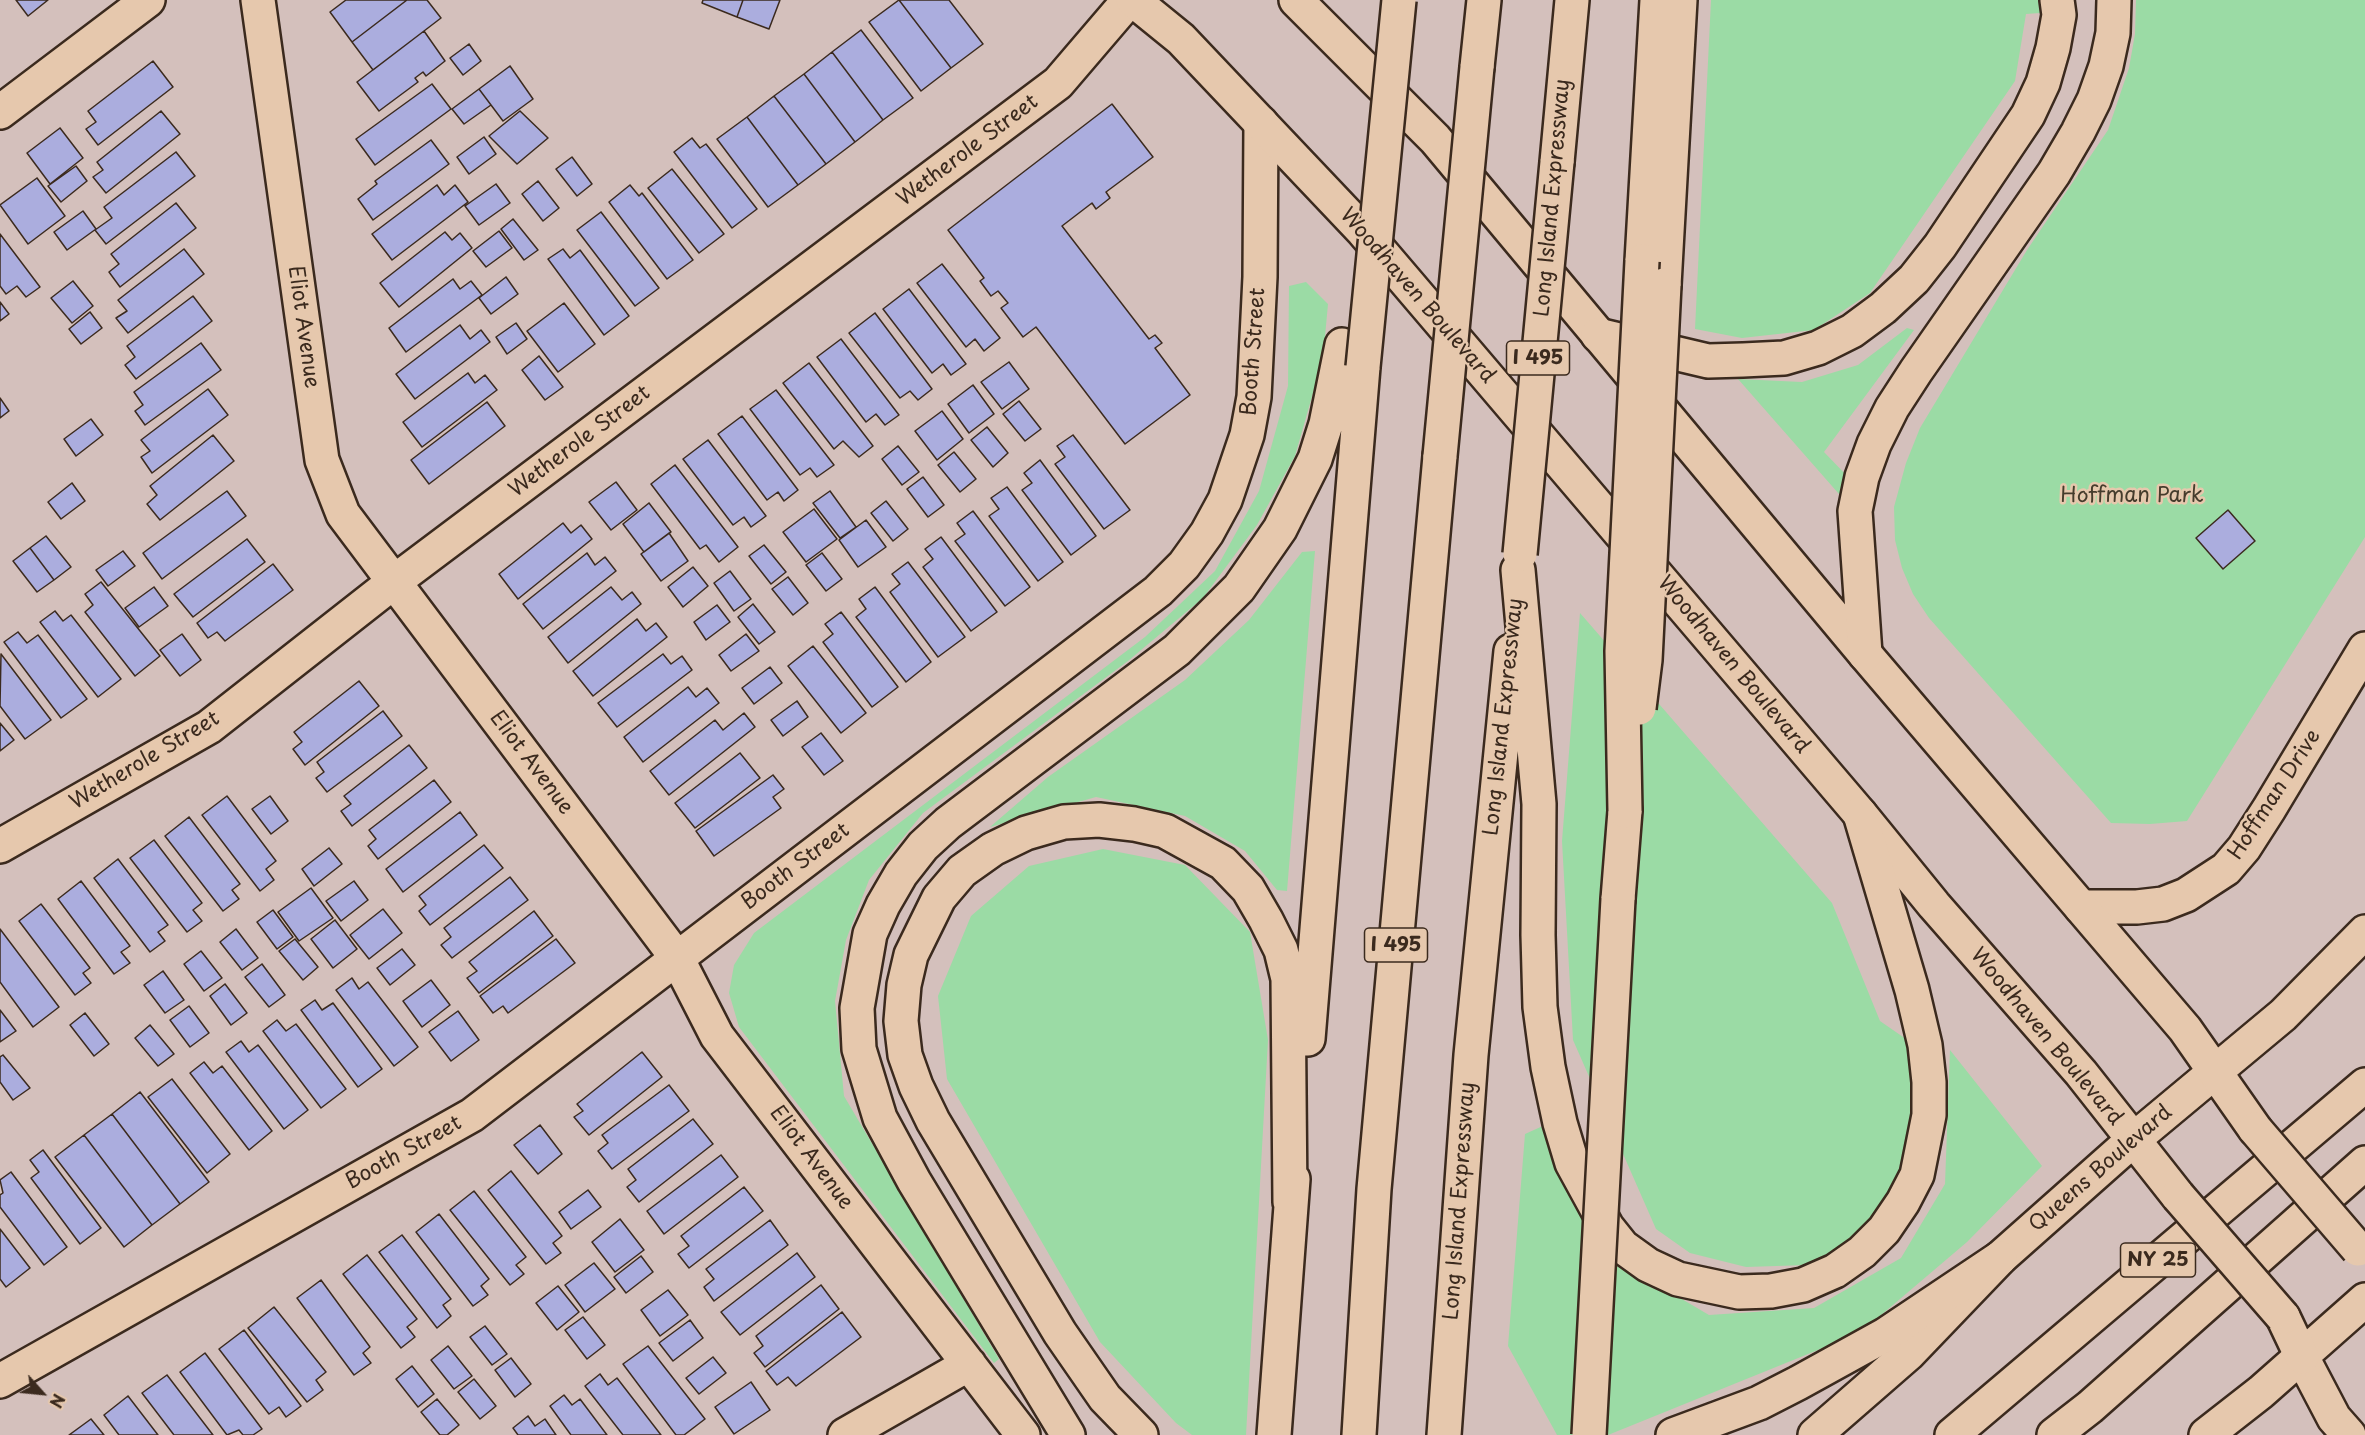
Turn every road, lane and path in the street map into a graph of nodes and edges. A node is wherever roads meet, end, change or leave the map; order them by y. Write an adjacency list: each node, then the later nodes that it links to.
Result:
1 (148, 0): 13 (main road)
2 (258, 0): 18 (main road, Eliot Avenue)
3 (1131, 0): 14 (main road, Woodhaven Boulevard); 18 (main road, Wetherole Street)
4 (1296, 0): 15 (main road)
5 (1379, 0): 16 (main road)
6 (1400, 0): 16 (main road, bridge)
7 (1484, 0): 43 (main road, I 495, bridge)
8 (1572, 0): 17 (main road, Long Island Expressway / I 495, bridge)
9 (1656, 0): 21 (main road, bridge)
10 (1680, 0): 21 (main road, bridge)
11 (2057, 0): 15 (main road)
12 (2114, 0): 20 (main road)
13 (0, 112)
14 (1261, 123): 22 (main road, Woodhaven Boulevard); 26 (main road, Booth Street)
15 (1598, 335): 20 (main road)
16 (1352, 356): 31 (main road); 41 (main road)
17 (1519, 562): 22 (main road); 44 (main road, Long Island Expressway / I 495)
18 (395, 581): 23 (main road, Wetherole Street); 26 (main road, Eliot Avenue)
19 (2365, 649): 24 (main road, Hoffman Drive)
20 (1865, 654): 24 (main road)
21 (1625, 810): 45 (main road, bridge)
22 (1860, 814): 29 (main road, Woodhaven Boulevard)
23 (0, 846)
24 (2081, 907): 27 (main road)
25 (2365, 932): 27 (main road, Queens Boulevard)
26 (677, 958): 36 (main road, Eliot Avenue); 37 (main road, Booth Street)
27 (2214, 1071): 29 (main road, Queens Boulevard); 32 (main road, bridge)
28 (2365, 1085): 48 (main road, NY 25)
29 (2133, 1140): 33 (main road, Queens Boulevard); 35 (main road, Woodhaven Boulevard, bridge)
30 (2365, 1163): 49 (main road, NY 25)
31 (1290, 1202): 38 (main road); 42 (main road)
32 (2362, 1252)
33 (2000, 1258): 46 (main road); 47 (main road, Queens Boulevard)
34 (2365, 1300): 35 (main road)
35 (2302, 1356): 50 (main road); 51 (main road, Woodhaven Boulevard)
36 (969, 1364): 39 (main road); 40 (main road, Eliot Avenue)
37 (0, 1381)
38 (1275, 1422)
39 (845, 1435)
40 (1023, 1435)
41 (1068, 1435)
42 (1141, 1435)
43 (1359, 1435)
44 (1444, 1435)
45 (1588, 1435)
46 (1673, 1435)
47 (1815, 1435)
48 (1952, 1435)
49 (2054, 1435)
50 (2206, 1435)
51 (2349, 1435)

